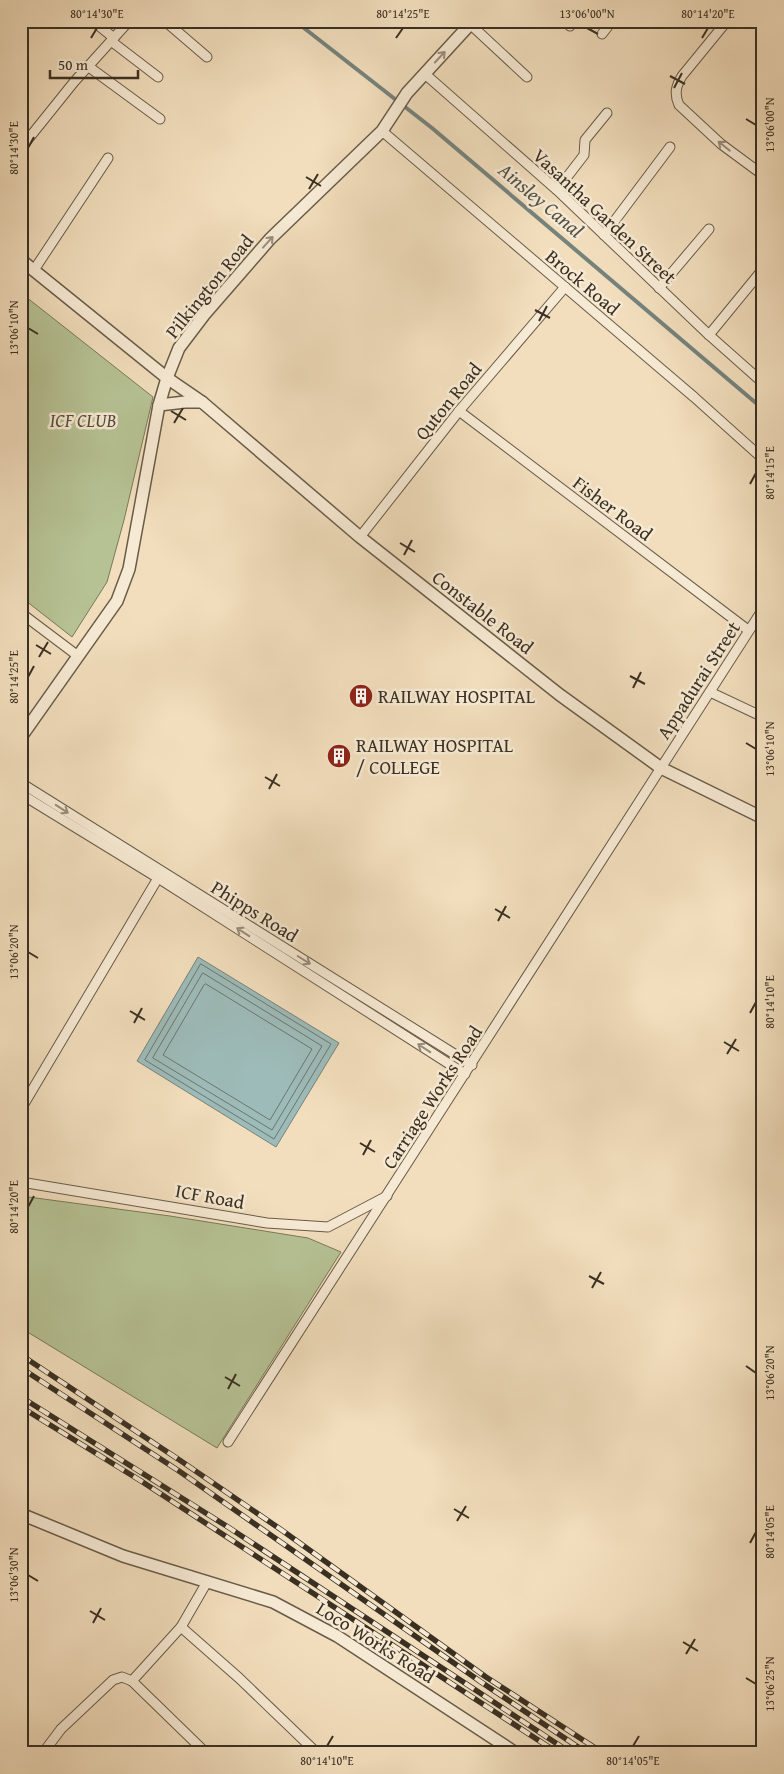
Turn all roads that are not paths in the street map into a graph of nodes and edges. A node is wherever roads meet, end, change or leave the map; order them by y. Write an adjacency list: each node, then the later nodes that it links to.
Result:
1 (93, 21): 8 (street)
2 (128, 21): 8 (street)
3 (164, 21): 9 (street)
4 (612, 21): 7 (street)
5 (727, 21): 20 (street, one-way to 5)
6 (468, 24): 11 (street, Pilkington Road, one-way to 6); 13 (street)
7 (602, 34)
8 (112, 39): 10 (street); 12 (street)
9 (207, 57)
10 (89, 67): 15 (street); 18 (street)
11 (425, 74): 16 (street, Pilkington Road); 21 (street, Vasantha Garden Street)
12 (158, 77)
13 (527, 77)
14 (607, 113): 21 (street)
15 (160, 120)
16 (382, 130): 27 (street, Brock Road); 30 (street, Pilkington Road, one-way to 16)
17 (670, 147): 23 (street)
18 (21, 148)
19 (108, 158): 26 (street)
20 (763, 175)
21 (557, 190): 23 (street, Vasantha Garden Street)
22 (710, 229): 28 (street)
23 (604, 235): 28 (street, Vasantha Garden Street)
24 (21, 260): 26 (street, Constable Road)
25 (763, 269): 29 (street)
26 (34, 270): 30 (street, Constable Road)
27 (565, 288): 34 (street, Quton Road); 35 (street, Brock Road)
28 (659, 288): 29 (street, Vasantha Garden Street)
29 (709, 335): 31 (street, Vasantha Garden Street)
30 (167, 378): 32 (street, Constable Road); 33 (street, Pilkington Road)
31 (763, 383)
32 (202, 402): 33 (street); 36 (street, Constable Road)
33 (159, 405): 40 (street, Pilkington Road)
34 (459, 411): 36 (street, Quton Road); 39 (street, Fisher Road)
35 (763, 460)
36 (360, 537): 44 (street, Constable Road)
37 (763, 609): 39 (street, Appadurai Street)
38 (21, 613): 40 (street)
39 (748, 630): 41 (street, Appadurai Street)
40 (78, 656): 43 (street, Pilkington Road)
41 (710, 692): 42 (street); 44 (street, Appadurai Street)
42 (763, 717)
43 (21, 737)
44 (661, 768): 47 (street, Constable Road); 49 (street, Carriage Works Road)
45 (21, 782): 49 (street, Phipps Road, one-way to 49)
46 (21, 794): 48 (street, Phipps Road)
47 (763, 818)
48 (158, 878): 50 (street, Phipps Road, one-way to 48); 51 (street)
49 (472, 1065): 50 (street, Carriage Works Road)
50 (465, 1074): 53 (street, Carriage Works Road)
51 (21, 1109)
52 (21, 1182): 53 (street, ICF Road)
53 (388, 1196): 54 (street, Carriage Works Road)
54 (228, 1442)
55 (21, 1514): 56 (street, Loco Works Road)
56 (207, 1582): 57 (street); 62 (street, Loco Works Road)
57 (181, 1627): 58 (street); 61 (street)
58 (132, 1681): 59 (street); 60 (street)
59 (44, 1753)
60 (206, 1753)
61 (317, 1753)
62 (516, 1753)

